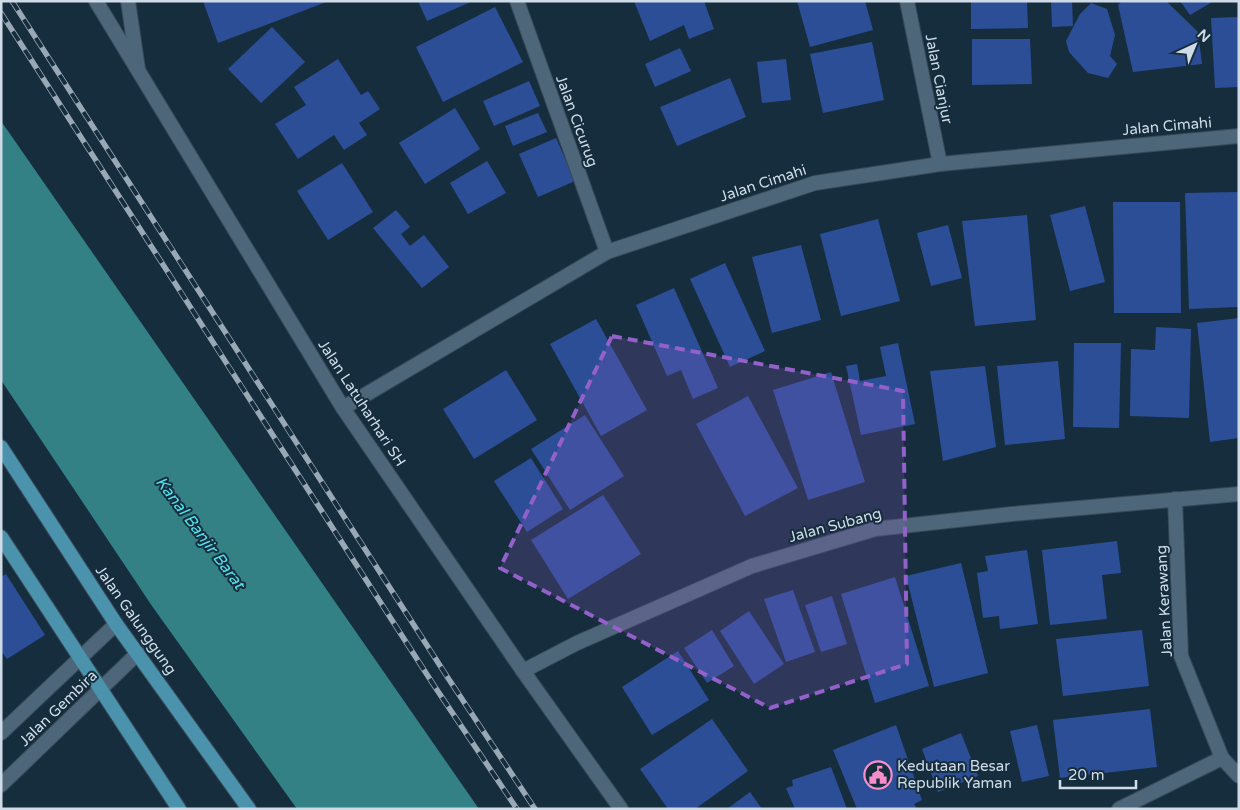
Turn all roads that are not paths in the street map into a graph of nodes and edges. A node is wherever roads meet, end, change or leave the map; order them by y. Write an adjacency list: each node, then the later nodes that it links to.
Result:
1 (96, 1): 5 (street, Jalan Latuharhari SH)
2 (128, 1): 5 (street)
3 (517, 1): 8 (street, Jalan Cicurug)
4 (907, 1): 7 (street, Jalan Cianjur)
5 (138, 69): 9 (street, Jalan Latuharhari SH)
6 (1239, 136): 7 (street, Jalan Cimahi)
7 (940, 164): 8 (street, Jalan Cimahi)
8 (607, 252): 9 (street, Jalan Cimahi)
9 (344, 408): 17 (street, Jalan Latuharhari SH)
10 (1, 447): 14 (main road, Jalan Galunggung)
11 (1239, 494): 12 (street, Jalan Subang)
12 (1175, 499): 17 (street, Jalan Subang); 20 (street, Jalan Kerawang)
13 (1, 537): 16 (main road)
14 (116, 624): 15 (main road, Jalan Galunggung); 16 (street, Jalan Gembira)
15 (138, 653): 18 (street, Jalan Gembira); 24 (main road, Jalan Galunggung)
16 (80, 658): 18 (main road); 19 (street, Jalan Gembira)
17 (523, 671): 25 (street, Jalan Latuharhari SH)
18 (101, 689): 22 (street, Jalan Gembira); 23 (main road)
19 (1, 733)
20 (1222, 758): 21 (street, Jalan Kerawang); 26 (street)
21 (1239, 776)
22 (1, 786)
23 (179, 809)
24 (249, 809)
25 (621, 809)
26 (1119, 809)

